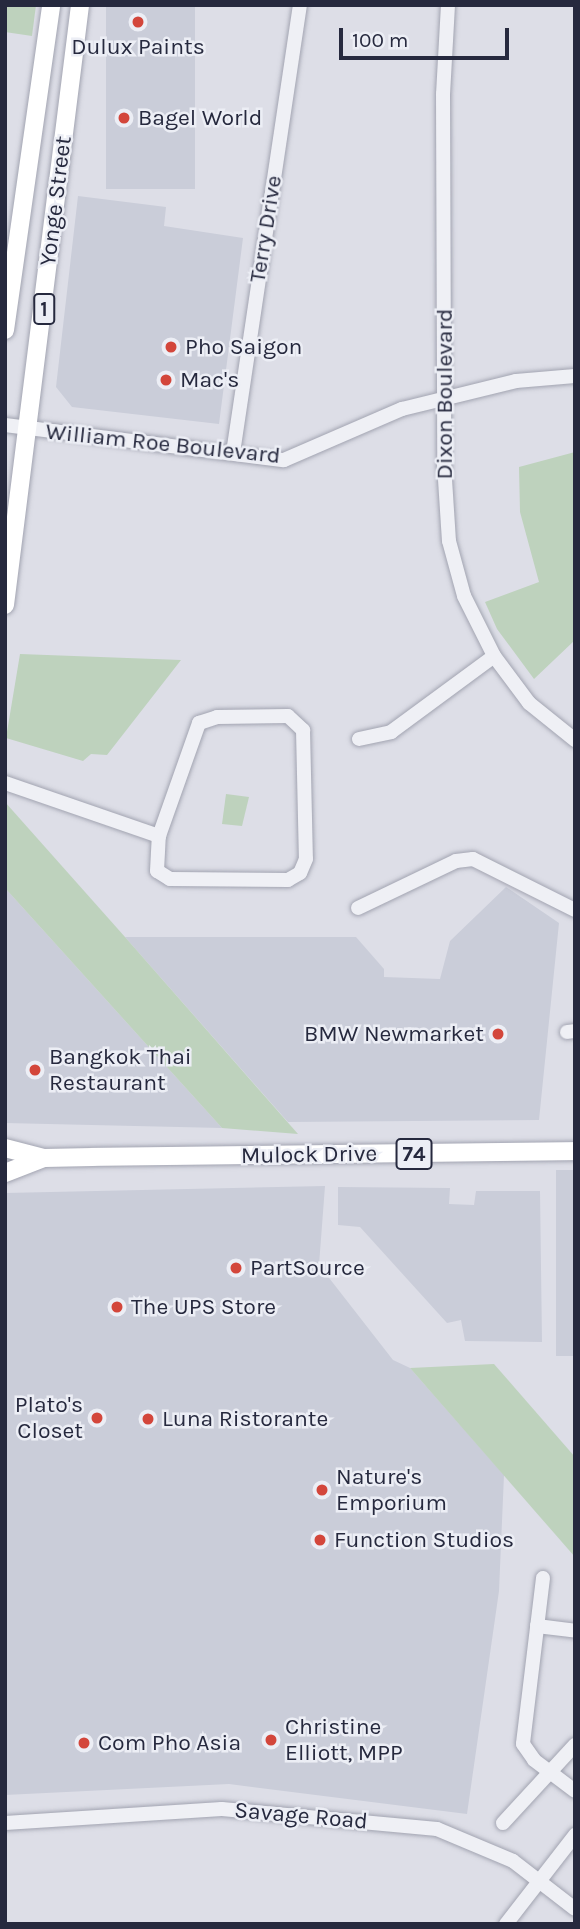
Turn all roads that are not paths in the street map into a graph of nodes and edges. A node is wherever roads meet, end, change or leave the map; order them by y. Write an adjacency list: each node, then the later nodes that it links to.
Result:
1 (51, 5): 5 (main road, Yonge Street / 1)
2 (80, 5): 9 (main road, Yonge Street / 1)
3 (300, 5): 10 (street, Terry Drive)
4 (448, 5): 7 (street, Dixon Boulevard)
5 (5, 330)
6 (575, 376): 7 (street, William Roe Boulevard)
7 (447, 399): 10 (street, William Roe Boulevard); 12 (street, Dixon Boulevard)
8 (5, 425): 9 (street, William Roe Boulevard)
9 (30, 429): 10 (street, William Roe Boulevard); 11 (main road, Yonge Street / 1)
10 (233, 453)
11 (5, 605)
12 (494, 656): 13 (street); 14 (street, Dixon Boulevard)
13 (359, 739)
14 (575, 740)
15 (5, 783): 16 (street)
16 (159, 836): 16 (street)
17 (358, 908): 18 (street)
18 (575, 910)
19 (5, 1148): 21 (main road, Mulock Drive / 74)
20 (575, 1151): 21 (main road, Mulock Drive / 74)
21 (44, 1158): 22 (main road, Mulock Drive / 74)
22 (5, 1172)
23 (543, 1578): 24 (street)
24 (537, 1626): 25 (street); 27 (street)
25 (575, 1630)
26 (575, 1745): 27 (street)
27 (549, 1769): 28 (street); 30 (street)
28 (575, 1791)
29 (5, 1823): 32 (street, Savage Road)
30 (503, 1823)
31 (575, 1835): 32 (street)
32 (540, 1880): 33 (street, Savage Road); 34 (street)
33 (575, 1909)
34 (506, 1924)

